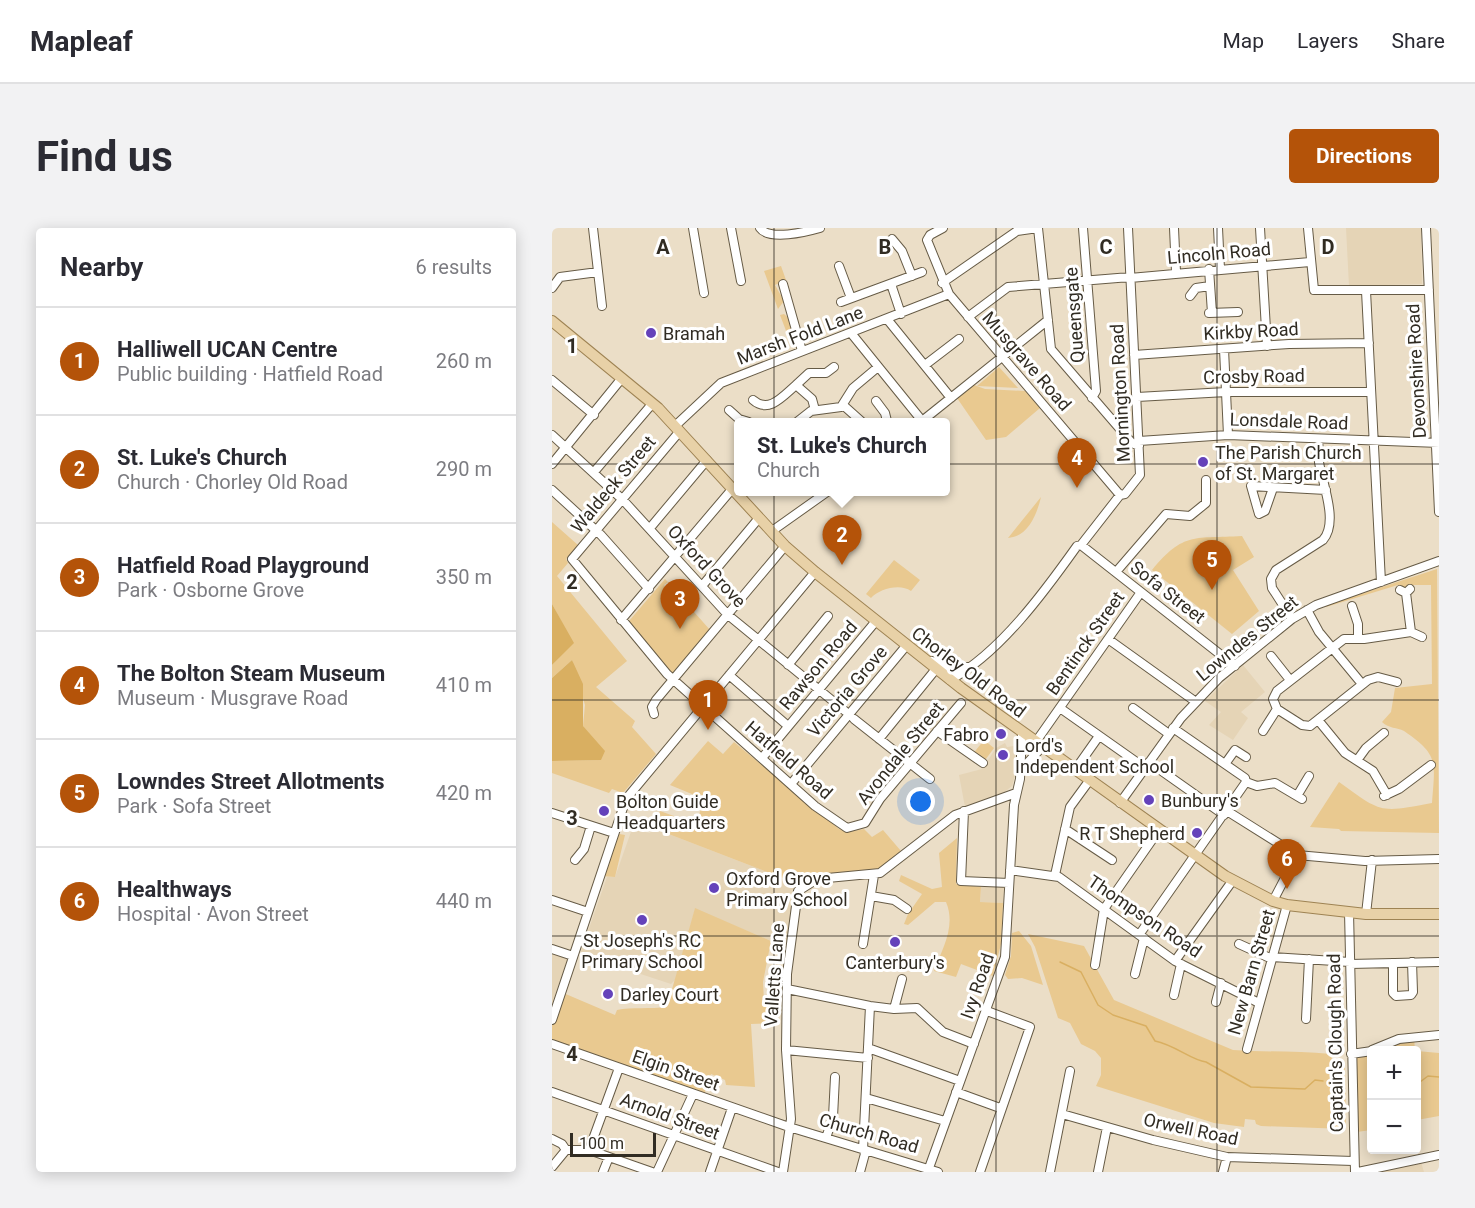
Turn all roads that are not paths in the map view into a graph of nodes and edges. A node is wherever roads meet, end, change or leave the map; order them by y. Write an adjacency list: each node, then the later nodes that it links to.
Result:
1 (593, 228): 21 (street)
2 (693, 228): 36 (street)
3 (731, 228): 27 (street)
4 (760, 228): 5 (street)
5 (820, 228)
6 (943, 228): 28 (street, Musgrave Road)
7 (1038, 228): 28 (street); 31 (street)
8 (1083, 228): 26 (street, Queensgate)
9 (1128, 228): 25 (street, Mornington Road)
10 (1174, 228): 23 (street)
11 (1218, 228): 19 (street)
12 (1260, 228): 17 (street)
13 (1308, 228): 16 (street)
14 (1426, 228): 34 (street, Devonshire Road)
15 (892, 242): 24 (street)
16 (1310, 262): 17 (street, Lincoln Road); 35 (street)
17 (1263, 265): 19 (street, Lincoln Road); 51 (street)
18 (842, 268): 39 (street)
19 (1220, 269): 20 (street, Lincoln Road)
20 (1209, 270): 23 (street, Lincoln Road); 32 (street)
21 (598, 272): 33 (street); 41 (street)
22 (922, 272): 24 (street)
23 (1176, 272): 25 (street, Lincoln Road)
24 (912, 276): 30 (street)
25 (1130, 277): 26 (street, Lincoln Road); 54 (street, Mornington Road)
26 (1088, 280): 31 (street, Lincoln Road); 66 (street, Queensgate)
27 (741, 281)
28 (942, 283): 37 (street, Musgrave Road)
29 (783, 284): 53 (street)
30 (891, 284): 39 (street); 43 (street)
31 (1044, 284): 44 (street, Lincoln Road); 46 (street)
32 (1210, 286): 38 (street); 42 (street)
33 (552, 288)
34 (1429, 290): 35 (street); 86 (street, Devonshire Road)
35 (1366, 291): 50 (street)
36 (704, 293)
37 (949, 294): 43 (street, Marsh Fold Lane); 44 (street, Musgrave Road)
38 (1190, 296)
39 (851, 298): 40 (street)
40 (841, 302)
41 (602, 306)
42 (1238, 312)
43 (901, 314): 45 (street, Marsh Fold Lane)
44 (968, 317): 55 (street, Musgrave Road)
45 (887, 319): 48 (street, Marsh Fold Lane); 56 (street)
46 (1048, 320): 55 (street); 66 (street)
47 (553, 323): 59 (main road, Chorley Old Road)
48 (851, 333): 53 (street, Marsh Fold Lane); 58 (street)
49 (959, 339): 56 (street)
50 (1369, 343): 51 (street, Kirkby Road); 63 (street)
51 (1267, 346): 52 (street, Kirkby Road)
52 (1224, 349): 54 (street, Kirkby Road); 62 (street)
53 (802, 351): 80 (street, Marsh Fold Lane)
54 (1134, 355): 64 (street, Mornington Road)
55 (1002, 357): 65 (street); 96 (street, Musgrave Road)
56 (925, 365): 65 (street)
57 (834, 367): 61 (street)
58 (878, 367): 70 (street); 78 (street)
59 (622, 378): 69 (main road, Chorley Old Road); 73 (street)
60 (552, 380): 73 (street)
61 (796, 385): 67 (street); 72 (street)
62 (1226, 392): 63 (street, Crosby Road); 64 (street, Crosby Road); 82 (street)
63 (1371, 392): 84 (street)
64 (1137, 397): 85 (street, Mornington Road)
65 (951, 398): 79 (street)
66 (1092, 398): 85 (street)
67 (753, 400)
68 (876, 401): 77 (street)
69 (652, 404): 80 (main road, Chorley Old Road); 90 (street)
70 (843, 405): 72 (street); 76 (street)
71 (729, 410): 74 (street)
72 (815, 410): 75 (street)
73 (594, 415): 87 (street)
74 (738, 418)
75 (801, 418)
76 (857, 418)
77 (886, 418)
78 (920, 418)
79 (928, 418)
80 (677, 429): 88 (main road, Chorley Old Road); 99 (street, Waldeck Street)
81 (552, 435): 87 (street, Oxford Grove)
82 (1228, 435): 83 (street, Lonsdale Road); 85 (street, Lonsdale Road)
83 (1318, 439): 84 (street, Lonsdale Road); 95 (street)
84 (1374, 441): 86 (street, Lonsdale Road); 112 (street)
85 (1139, 443): 96 (street, Mornington Road)
86 (1437, 443): 100 (street, Devonshire Road)
87 (566, 447): 89 (street); 90 (street, Oxford Grove)
88 (706, 460): 92 (main road, Chorley Old Road); 102 (street)
89 (552, 464)
90 (594, 472): 99 (street, Oxford Grove)
91 (1206, 480): 111 (street)
92 (733, 488): 107 (street)
93 (1273, 488): 95 (street)
94 (552, 490): 103 (street)
95 (1326, 490): 121 (street)
96 (1120, 495): 105 (street, Mornington Road)
97 (740, 496): 101 (main road, Chorley Old Road)
98 (821, 496): 104 (street)
99 (623, 500): 102 (street, Oxford Grove); 103 (street, Waldeck Street)
100 (1439, 512)
101 (759, 518): 104 (main road, Chorley Old Road); 113 (street)
102 (650, 528): 107 (street, Oxford Grove)
103 (597, 531): 108 (street, Waldeck Street); 114 (street)
104 (772, 531): 106 (main road, Chorley Old Road)
105 (1081, 545): 111 (street, Sofa Street); 135 (street, Mornington Road)
106 (786, 546): 110 (main road, Chorley Old Road); 119 (street)
107 (676, 557): 113 (street, Oxford Grove); 114 (street)
108 (572, 559): 122 (street, Hatfield Road)
109 (1439, 561): 112 (street, Lowndes Street)
110 (815, 572): 123 (main road, Chorley Old Road); 128 (street)
111 (1116, 572): 116 (street, Sofa Street)
112 (1381, 582): 118 (street, Lowndes Street)
113 (702, 586): 119 (street, Oxford Grove)
114 (649, 589): 122 (street)
115 (1405, 591): 124 (street)
116 (1141, 592): 126 (street, Bentinck Street); 133 (street, Sofa Street)
117 (1353, 606): 127 (street)
118 (1307, 610): 121 (street, Lowndes Street); 130 (street)
119 (728, 615): 128 (street, Oxford Grove); 139 (street)
120 (828, 616): 132 (street)
121 (1292, 619): 133 (street, Lowndes Street)
122 (621, 620): 139 (street, Hatfield Road)
123 (876, 621): 129 (main road, Chorley Old Road); 142 (street, Rawson Road)
124 (1411, 632): 125 (street); 127 (street)
125 (1422, 636)
126 (1108, 639): 144 (street); 147 (street, Bentinck Street)
127 (1358, 639): 130 (street)
128 (758, 640): 132 (street, Oxford Grove); 136 (street)
129 (906, 646): 134 (main road, Chorley Old Road); 135 (street); 177 (street, Victoria Grove)
130 (1331, 647): 138 (street); 140 (street)
131 (1269, 654): 138 (street)
132 (788, 665): 142 (street, Oxford Grove)
133 (1235, 666): 144 (street, Lowndes Street)
134 (936, 669): 137 (main road, Chorley Old Road); 160 (street)
135 (967, 669): 137 (street, Mornington Road); 143 (street)
136 (729, 675): 146 (street); 154 (street)
137 (950, 680): 143 (main road, Chorley Old Road)
138 (1290, 680): 149 (street)
139 (674, 681): 146 (street, Hatfield Road); 151 (street)
140 (1362, 684): 141 (street); 153 (street)
141 (1393, 684)
142 (819, 690): 150 (street, Oxford Grove); 154 (street, Rawson Road)
143 (969, 694): 158 (main road, Chorley Old Road)
144 (1196, 702): 156 (street, Lowndes Street)
145 (961, 703): 155 (street, Avondale Street)
146 (703, 706): 163 (street, Hatfield Road); 187 (street)
147 (1060, 708): 159 (street); 162 (street, Bentinck Street)
148 (1133, 708): 156 (street)
149 (1277, 709): 153 (street); 157 (street)
150 (844, 711)
151 (654, 714)
152 (854, 719): 160 (street)
153 (1318, 720): 165 (street)
154 (788, 726): 163 (street, Rawson Road)
155 (938, 731): 166 (street); 167 (street, Avondale Street)
156 (1171, 731): 168 (street); 169 (street, Lowndes Street)
157 (1263, 731)
158 (1022, 733): 162 (main road, Chorley Old Road); 171 (street, Ivy Road)
159 (1099, 736): 169 (street); 172 (street)
160 (879, 739): 167 (street)
161 (1381, 739): 165 (street)
162 (1039, 745): 171 (street); 172 (main road, Chorley Old Road)
163 (762, 758): 177 (street, Hatfield Road)
164 (1246, 758): 168 (street)
165 (1358, 759): 170 (street)
166 (983, 763)
167 (910, 764): 173 (street); 184 (street, Avondale Street)
168 (1225, 764): 176 (street)
169 (1147, 765): 179 (street, Lowndes Street); 182 (street)
170 (1426, 767)
171 (1021, 770): 178 (street, Ivy Road)
172 (1075, 770): 175 (main road, Chorley Old Road)
173 (930, 779)
174 (1304, 780): 176 (street)
175 (1089, 781): 179 (main road, Chorley Old Road); 185 (street)
176 (1246, 782): 182 (street)
177 (791, 784): 184 (street, Hatfield Road)
178 (1017, 793): 180 (street, Valletts Lane); 194 (street, Ivy Road)
179 (1120, 803): 186 (main road, Chorley Old Road)
180 (964, 811): 195 (street, Valletts Lane); 198 (street)
181 (552, 813): 183 (street)
182 (1226, 813): 188 (street); 189 (street)
183 (591, 826): 187 (street); 191 (street)
184 (841, 826)
185 (1065, 829): 192 (street); 196 (street)
186 (1159, 830): 189 (main road, Chorley Old Road); 204 (street)
187 (614, 834): 205 (street)
188 (1297, 855): 193 (street); 201 (street)
189 (1196, 856): 197 (main road, Chorley Old Road); 209 (street)
190 (1439, 859): 193 (street)
191 (575, 860)
192 (1112, 860)
193 (1372, 860): 207 (street)
194 (1010, 870): 196 (street, Thompson Road); 198 (street, Ivy Road)
195 (874, 875): 199 (street); 225 (street, Valletts Lane)
196 (1055, 875): 204 (street, Thompson Road)
197 (1233, 880): 201 (main road, Chorley Old Road); 216 (street)
198 (1009, 884): 231 (street, Ivy Road)
199 (871, 896): 203 (street); 210 (street)
200 (552, 900): 205 (street)
201 (1273, 901): 202 (main road, Chorley Old Road)
202 (1287, 905): 206 (main road, Chorley Old Road); 214 (street, New Barn Street)
203 (907, 909)
204 (1104, 909): 209 (street, Thompson Road); 221 (street)
205 (588, 912): 213 (street)
206 (1349, 912): 207 (main road, Chorley Old Road); 219 (street, Captain's Clough Road)
207 (1366, 914): 208 (main road, Chorley Old Road)
208 (1439, 914)
209 (1142, 937): 216 (street, Thompson Road); 222 (street)
210 (863, 944)
211 (1239, 944): 214 (street)
212 (552, 949): 213 (street)
213 (573, 956): 233 (street)
214 (1272, 958): 215 (street); 228 (street, New Barn Street)
215 (1309, 960): 219 (street); 232 (street)
216 (1178, 962): 224 (street, Thompson Road); 226 (street)
217 (1412, 962): 218 (street); 220 (street); 220 (street)
218 (1439, 962)
219 (1350, 963): 220 (street); 242 (street, Captain's Clough Road)
220 (1393, 963)
221 (1095, 965)
222 (1135, 974)
223 (902, 979): 230 (street)
224 (1221, 983): 227 (street); 228 (street, Thompson Road)
225 (787, 989): 229 (street); 240 (street, Valletts Lane)
226 (1174, 995)
227 (1216, 1002)
228 (1259, 1003): 239 (street, New Barn Street)
229 (870, 1006): 230 (street); 238 (street)
230 (894, 1009): 236 (street)
231 (987, 1011): 236 (street, Ivy Road); 253 (street)
232 (1306, 1019)
233 (552, 1020)
234 (1439, 1035): 237 (street)
235 (552, 1044): 244 (street, Elgin Street)
236 (974, 1044): 247 (street, Ivy Road)
237 (1383, 1046)
238 (868, 1048): 243 (street); 247 (street)
239 (1246, 1049)
240 (786, 1050): 243 (street); 257 (street, Valletts Lane)
241 (1367, 1052): 242 (street)
242 (1351, 1054): 269 (street, Captain's Clough Road)
243 (868, 1058): 251 (street)
244 (619, 1068): 250 (street, Elgin Street); 254 (street)
245 (1070, 1071): 255 (street)
246 (835, 1077): 260 (street)
247 (960, 1081): 249 (street, Ivy Road)
248 (552, 1092): 254 (street, Arnold Street)
249 (956, 1092): 253 (street); 256 (street, Ivy Road)
250 (693, 1094): 252 (street, Elgin Street); 259 (street)
251 (866, 1098): 256 (street); 264 (street)
252 (732, 1108): 257 (street, Elgin Street); 265 (street)
253 (1000, 1108): 280 (street)
254 (604, 1110): 259 (street, Arnold Street); 263 (street)
255 (1062, 1114): 258 (street, Orwell Road); 281 (street)
256 (945, 1120): 271 (street, Ivy Road)
257 (789, 1127): 260 (street, Church Road); 277 (street, Valletts Lane)
258 (1107, 1127): 267 (street, Orwell Road); 282 (street)
259 (674, 1135): 265 (street, Arnold Street); 274 (street)
260 (826, 1138): 264 (street, Church Road)
261 (552, 1139): 262 (street)
262 (566, 1150): 263 (street); 270 (street)
263 (589, 1150): 268 (street)
264 (864, 1150): 271 (street, Church Road); 278 (street)
265 (718, 1151): 275 (street); 276 (street, Arnold Street)
266 (1439, 1155): 284 (street)
267 (1227, 1156): 269 (street, Orwell Road); 283 (street)
268 (609, 1157): 272 (street); 273 (street)
269 (1353, 1161): 284 (street, Captain's Clough Road)
270 (552, 1167)
271 (928, 1168): 279 (street, Church Road)
272 (603, 1172)
273 (652, 1172)
274 (657, 1172)
275 (710, 1172)
276 (778, 1172)
277 (783, 1172)
278 (860, 1172)
279 (938, 1172)
280 (980, 1172)
281 (1050, 1172)
282 (1098, 1172)
283 (1223, 1172)
284 (1356, 1172)

